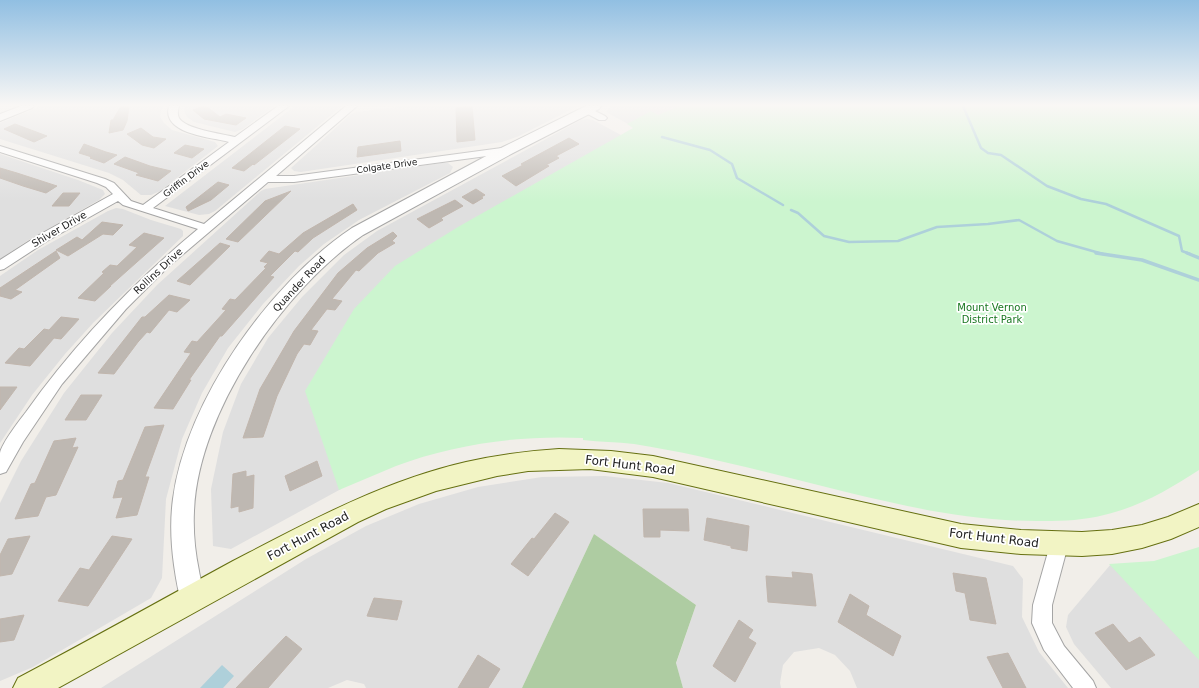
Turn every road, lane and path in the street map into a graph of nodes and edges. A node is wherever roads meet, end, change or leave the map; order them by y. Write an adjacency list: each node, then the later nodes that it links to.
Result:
1 (225, 138): 5 (street)
2 (241, 138): 5 (street, Griffin Drive)
3 (314, 138): 8 (street, Rollins Drive)
4 (535, 138): 7 (street, Quander Road)
5 (237, 141): 10 (street, Griffin Drive)
6 (0, 149): 9 (street)
7 (509, 150): 8 (street, Colgate Drive); 16 (street, Quander Road)
8 (265, 179): 11 (street, Rollins Drive)
9 (120, 195): 10 (street); 12 (street, Shiver Drive)
10 (145, 209): 11 (street)
11 (206, 228): 13 (street, Rollins Drive)
12 (0, 266)
13 (0, 467)
14 (1199, 516): 15 (main road, Fort Hunt Road)
15 (1059, 545): 16 (main road, Fort Hunt Road); 18 (street)
16 (192, 598): 17 (main road, Fort Hunt Road)
17 (28, 688)
18 (1086, 688)

